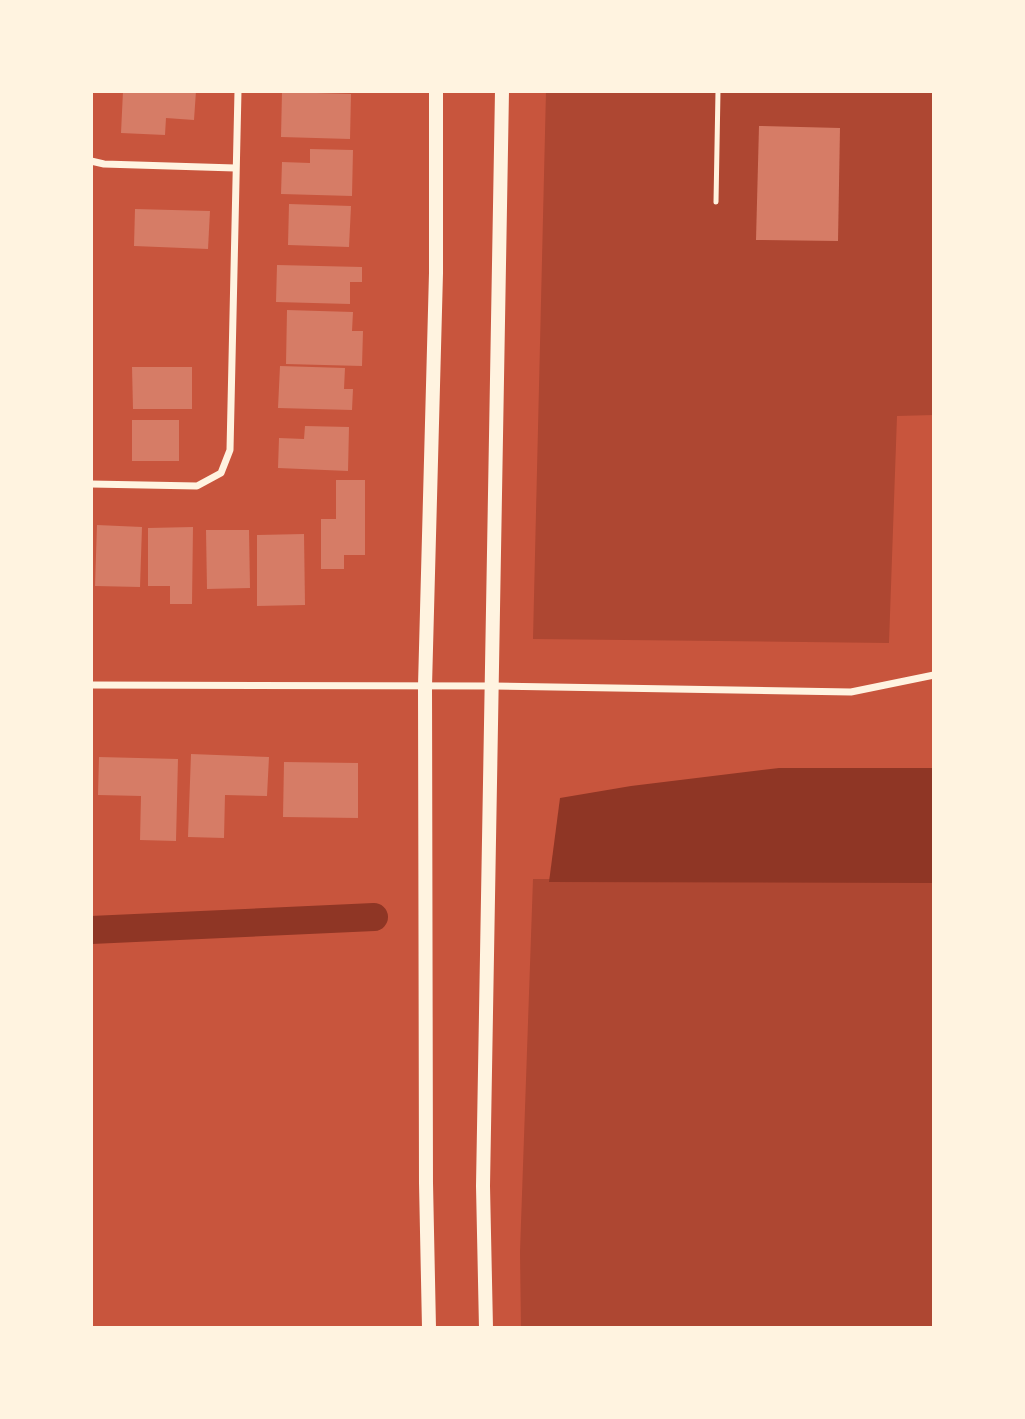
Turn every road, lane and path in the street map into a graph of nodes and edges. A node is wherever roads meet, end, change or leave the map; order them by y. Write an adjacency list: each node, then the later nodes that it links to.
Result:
1 (238, 91): 6 (street)
2 (436, 91): 11 (main road)
3 (502, 91): 12 (main road)
4 (718, 91): 7 (lane)
5 (91, 161): 6 (street)
6 (234, 168): 8 (street)
7 (716, 202)
8 (91, 484)
9 (934, 675): 12 (street)
10 (91, 685): 11 (street)
11 (425, 686): 12 (street); 13 (main road)
12 (493, 686): 14 (main road)
13 (429, 1328)
14 (486, 1328)

